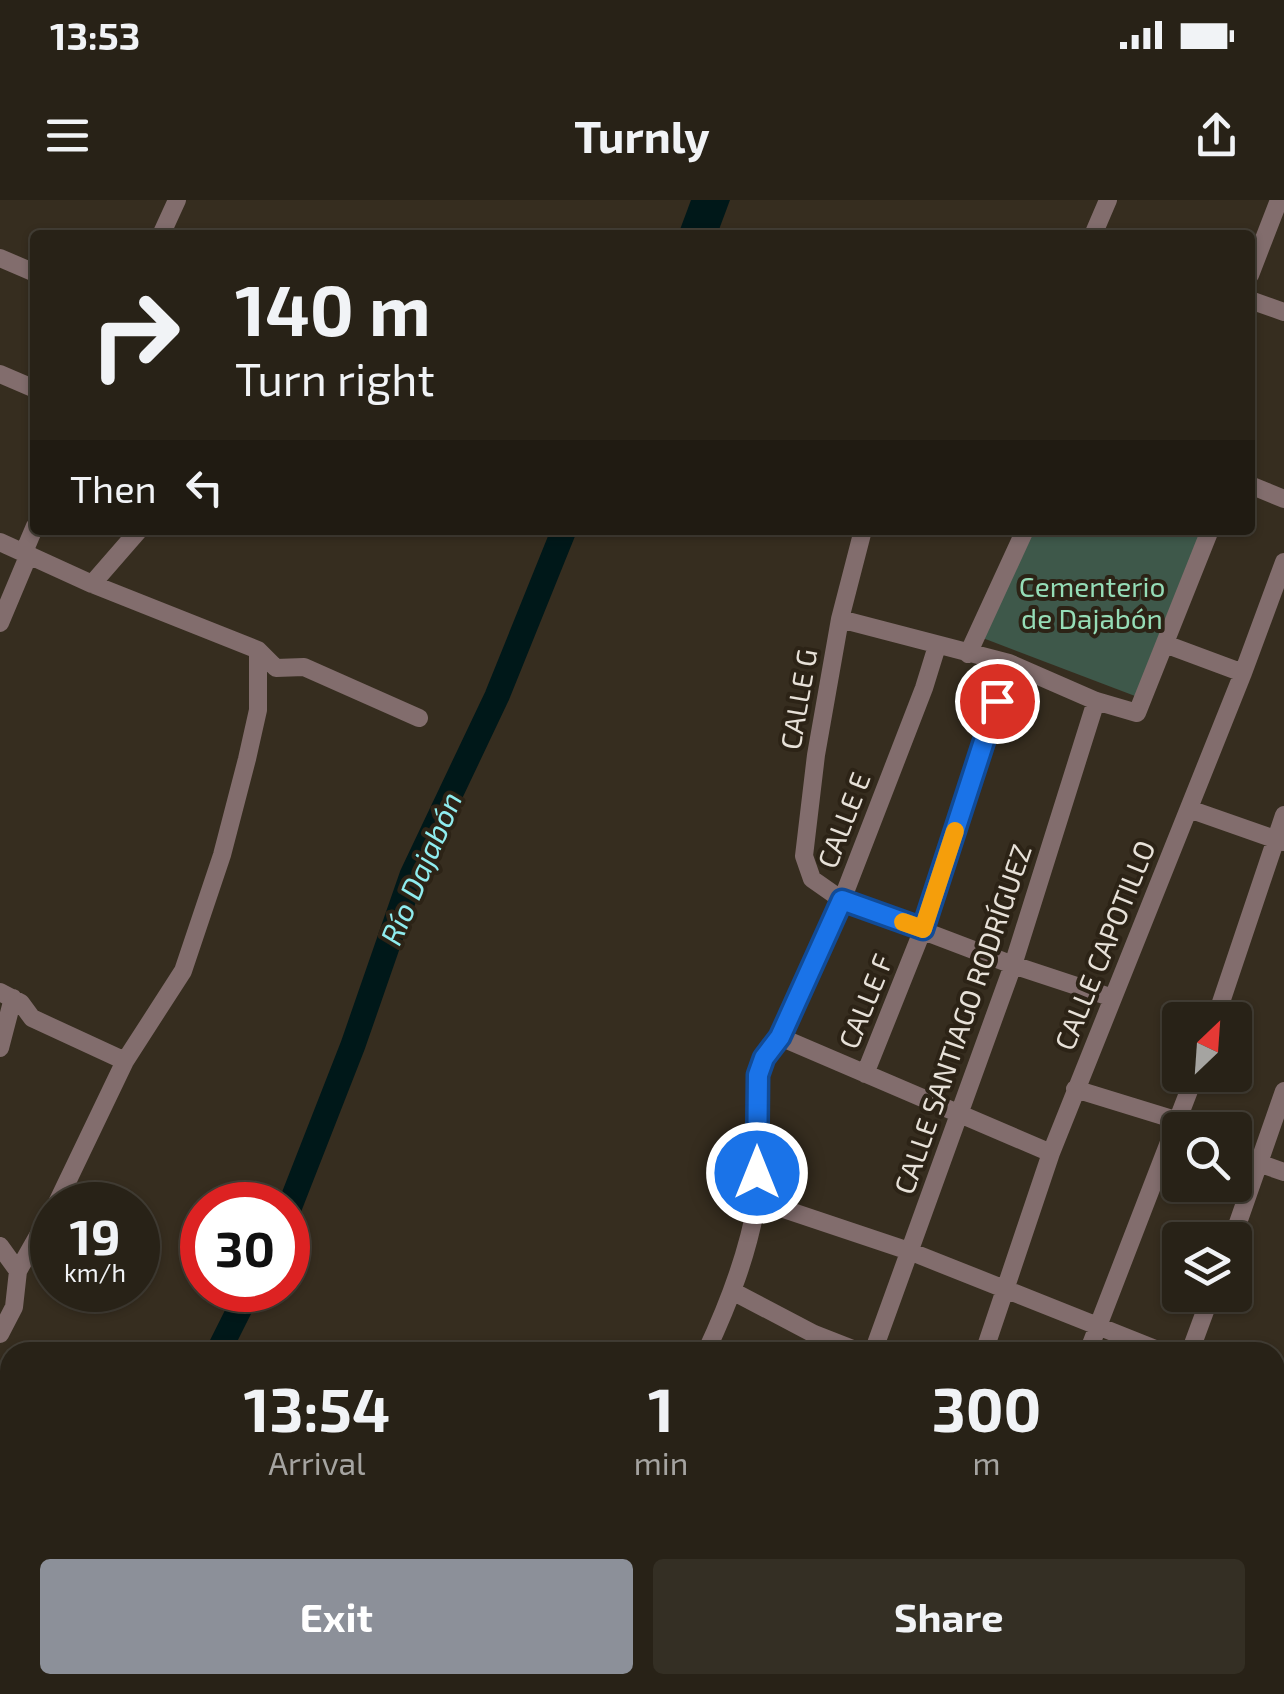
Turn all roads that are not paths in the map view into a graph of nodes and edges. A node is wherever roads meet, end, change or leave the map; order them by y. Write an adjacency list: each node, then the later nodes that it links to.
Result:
1 (177, 200): 4 (street)
2 (1108, 200): 5 (street)
3 (1280, 200): 7 (street)
4 (163, 230)
5 (1095, 230)
6 (0, 258): 8 (street)
7 (1255, 262)
8 (30, 271)
9 (1255, 302): 10 (street)
10 (1284, 312)
11 (0, 374): 12 (street)
12 (30, 387)
13 (1255, 487): 14 (street)
14 (1284, 499)
15 (32, 535): 21 (street)
16 (136, 535): 23 (street)
17 (862, 535): 24 (street, CALLE G)
18 (1022, 535): 29 (street)
19 (1208, 535): 26 (street)
20 (0, 542): 21 (street)
21 (26, 553): 23 (street); 25 (street)
22 (1284, 562): 31 (street, CALLE CAPOTILLO)
23 (92, 584): 28 (street)
24 (840, 619): 27 (street); 37 (street, CALLE G)
25 (0, 623)
26 (1165, 644): 31 (street); 32 (street)
27 (937, 646): 29 (street); 37 (street, CALLE E)
28 (258, 650): 33 (street); 45 (street)
29 (968, 654): 30 (street)
30 (1009, 663): 32 (street); 38 (street, CALLE F)
31 (1243, 673): 34 (street, CALLE CAPOTILLO)
32 (1096, 701): 39 (street, CALLE SANTIAGO RODRÍGUEZ)
33 (420, 718)
34 (1189, 809): 36 (street); 41 (street, CALLE CAPOTILLO)
35 (1284, 815): 36 (street)
36 (1280, 841): 42 (street)
37 (842, 900): 38 (street); 43 (street, CALLE E)
38 (923, 929): 39 (street); 46 (street, CALLE F)
39 (1012, 965): 41 (street); 49 (street, CALLE SANTIAGO RODRÍGUEZ)
40 (6, 995): 44 (street); 45 (street)
41 (1112, 998): 47 (street, CALLE CAPOTILLO)
42 (1222, 1002)
43 (780, 1037): 46 (street); 56 (street, CALLE E)
44 (0, 1048)
45 (125, 1061): 55 (street)
46 (865, 1074): 49 (street)
47 (1075, 1090): 50 (street); 51 (street, CALLE CAPOTILLO)
48 (1284, 1091): 53 (street)
49 (961, 1114): 51 (street); 60 (street, CALLE SANTIAGO RODRÍGUEZ)
50 (1162, 1116)
51 (1050, 1153): 62 (street, CALLE CAPOTILLO)
52 (1162, 1164): 65 (street)
53 (1261, 1164): 54 (street); 57 (street)
54 (1284, 1172)
55 (67, 1182)
56 (757, 1200): 60 (street); 63 (street, CALLE E)
57 (1239, 1222)
58 (0, 1246): 61 (street)
59 (30, 1250): 61 (street)
60 (909, 1251): 62 (street); 69 (street, CALLE SANTIAGO RODRÍGUEZ)
61 (18, 1271): 66 (street)
62 (1005, 1288): 65 (street); 70 (street, CALLE CAPOTILLO)
63 (734, 1292): 67 (street, CALLE E); 68 (street)
64 (1205, 1312): 73 (street)
65 (1098, 1328): 71 (street); 72 (street)
66 (0, 1334)
67 (711, 1342)
68 (834, 1342)
69 (876, 1342)
70 (987, 1342)
71 (1092, 1342)
72 (1136, 1342)
73 (1194, 1342)

